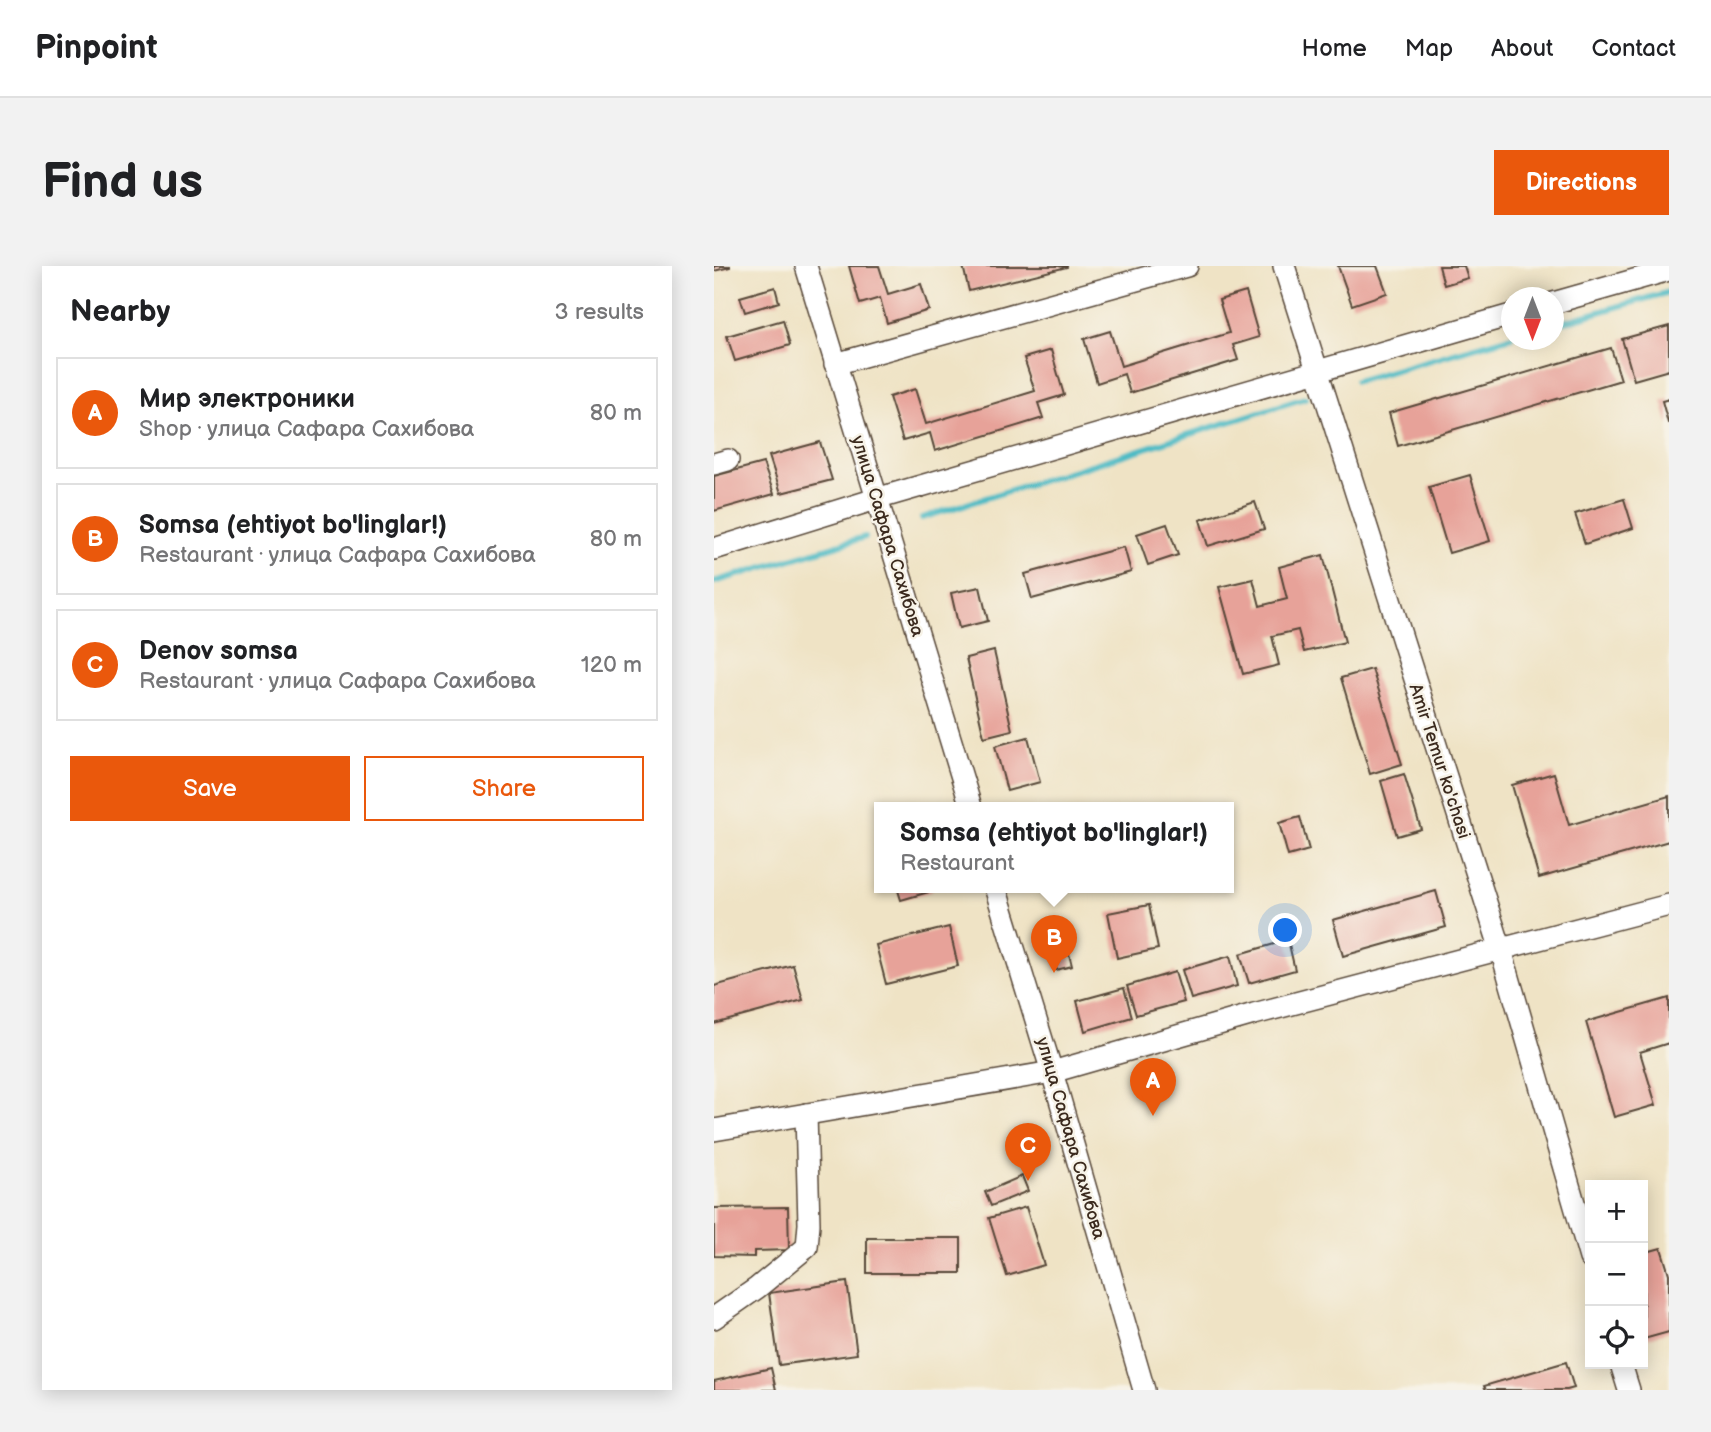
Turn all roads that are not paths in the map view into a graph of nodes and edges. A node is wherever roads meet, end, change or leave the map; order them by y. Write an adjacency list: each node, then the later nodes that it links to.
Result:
1 (806, 266): 8 (street, улица Сафара Сахибова)
2 (1187, 266): 5 (street)
3 (1284, 266): 9 (street, Amir Temur ko'chasi)
4 (1669, 270): 6 (street)
5 (1120, 274): 8 (street)
6 (1564, 300)
7 (1501, 319): 9 (street)
8 (835, 364): 10 (street, улица Сафара Сахибова)
9 (1316, 372): 10 (street); 15 (street, Amir Temur ko'chasi)
10 (876, 499): 11 (street); 12 (street, улица Сафара Сахибова)
11 (714, 549)
12 (969, 802)
13 (997, 893): 16 (street, улица Сафара Сахибова)
14 (1669, 905): 15 (street)
15 (1501, 950): 16 (street); 19 (street, Amir Temur ko'chasi)
16 (1052, 1072): 17 (street); 22 (street, улица Сафара Сахибова)
17 (806, 1114): 18 (street); 20 (street)
18 (714, 1130)
19 (1586, 1243)
20 (714, 1318)
21 (1623, 1369): 23 (street)
22 (1144, 1390)
23 (1629, 1390)

